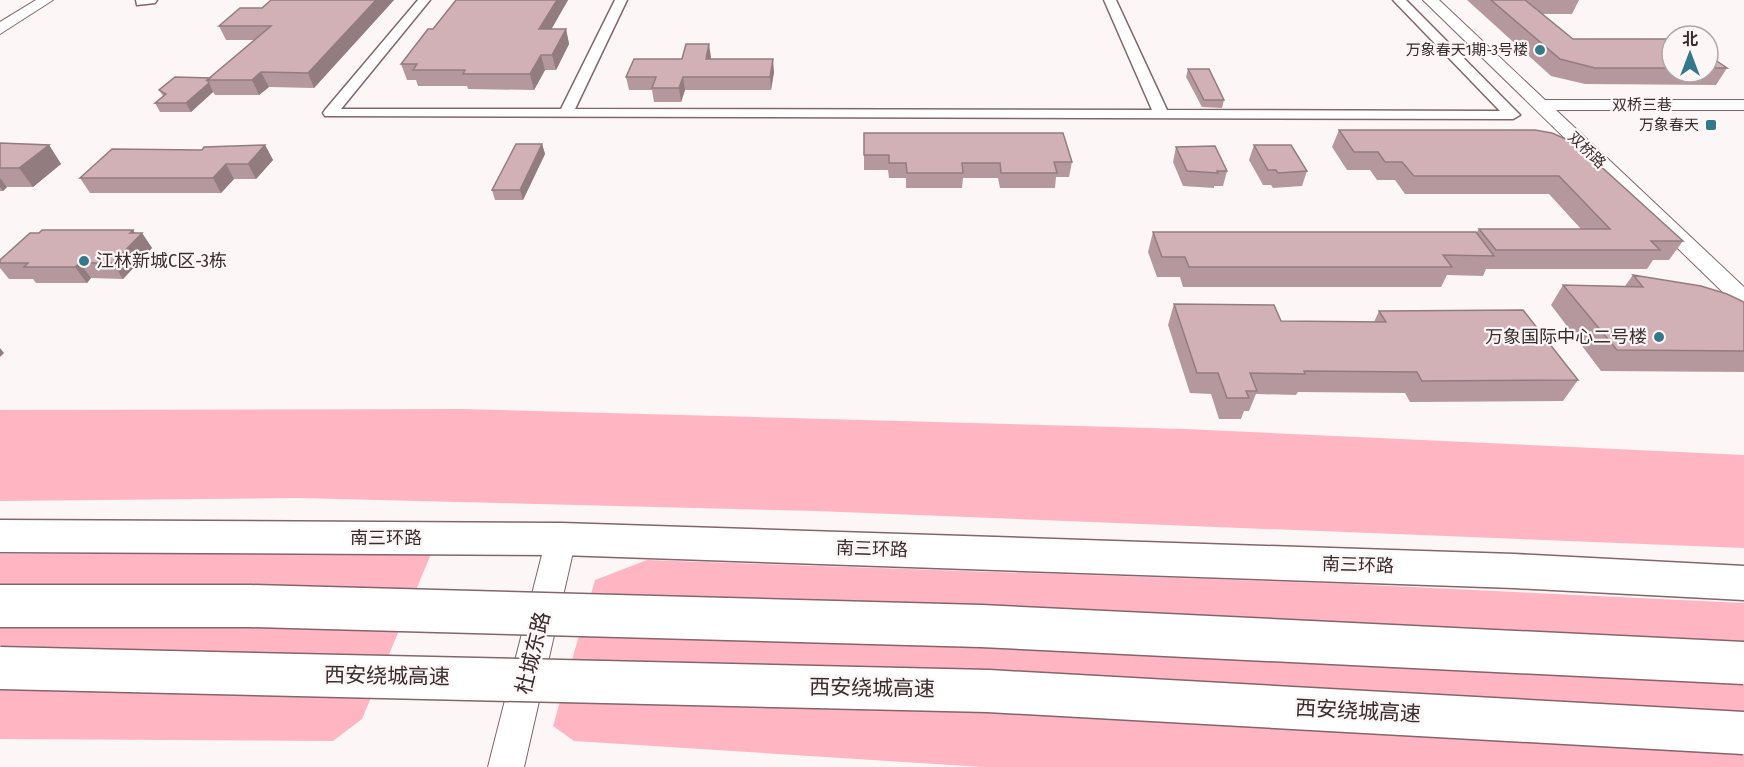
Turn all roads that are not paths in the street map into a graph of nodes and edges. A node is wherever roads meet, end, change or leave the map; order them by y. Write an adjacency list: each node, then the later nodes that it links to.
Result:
1 (46, 0): 7 (street)
2 (424, 0): 10 (street)
3 (621, 0): 10 (street)
4 (1110, 0): 11 (street)
5 (1399, 0): 11 (street)
6 (1430, 0): 9 (street, 双桥路)
7 (0, 29)
8 (1744, 105): 9 (street, 双桥三巷)
9 (1547, 112): 12 (street, 双桥三巷); 13 (street, 双桥路)
10 (566, 113): 11 (street)
11 (1161, 114)
12 (1744, 118)
13 (1744, 300)
14 (0, 536): 15 (highway, 南三环路)
15 (561, 539): 16 (highway, 南三环路); 21 (street, 杜城东路)
16 (1744, 582)
17 (0, 606): 18 (highway, bridge)
18 (1744, 663)
19 (0, 668): 20 (highway, 西安绕城高速, bridge)
20 (1744, 733)
21 (506, 767)

